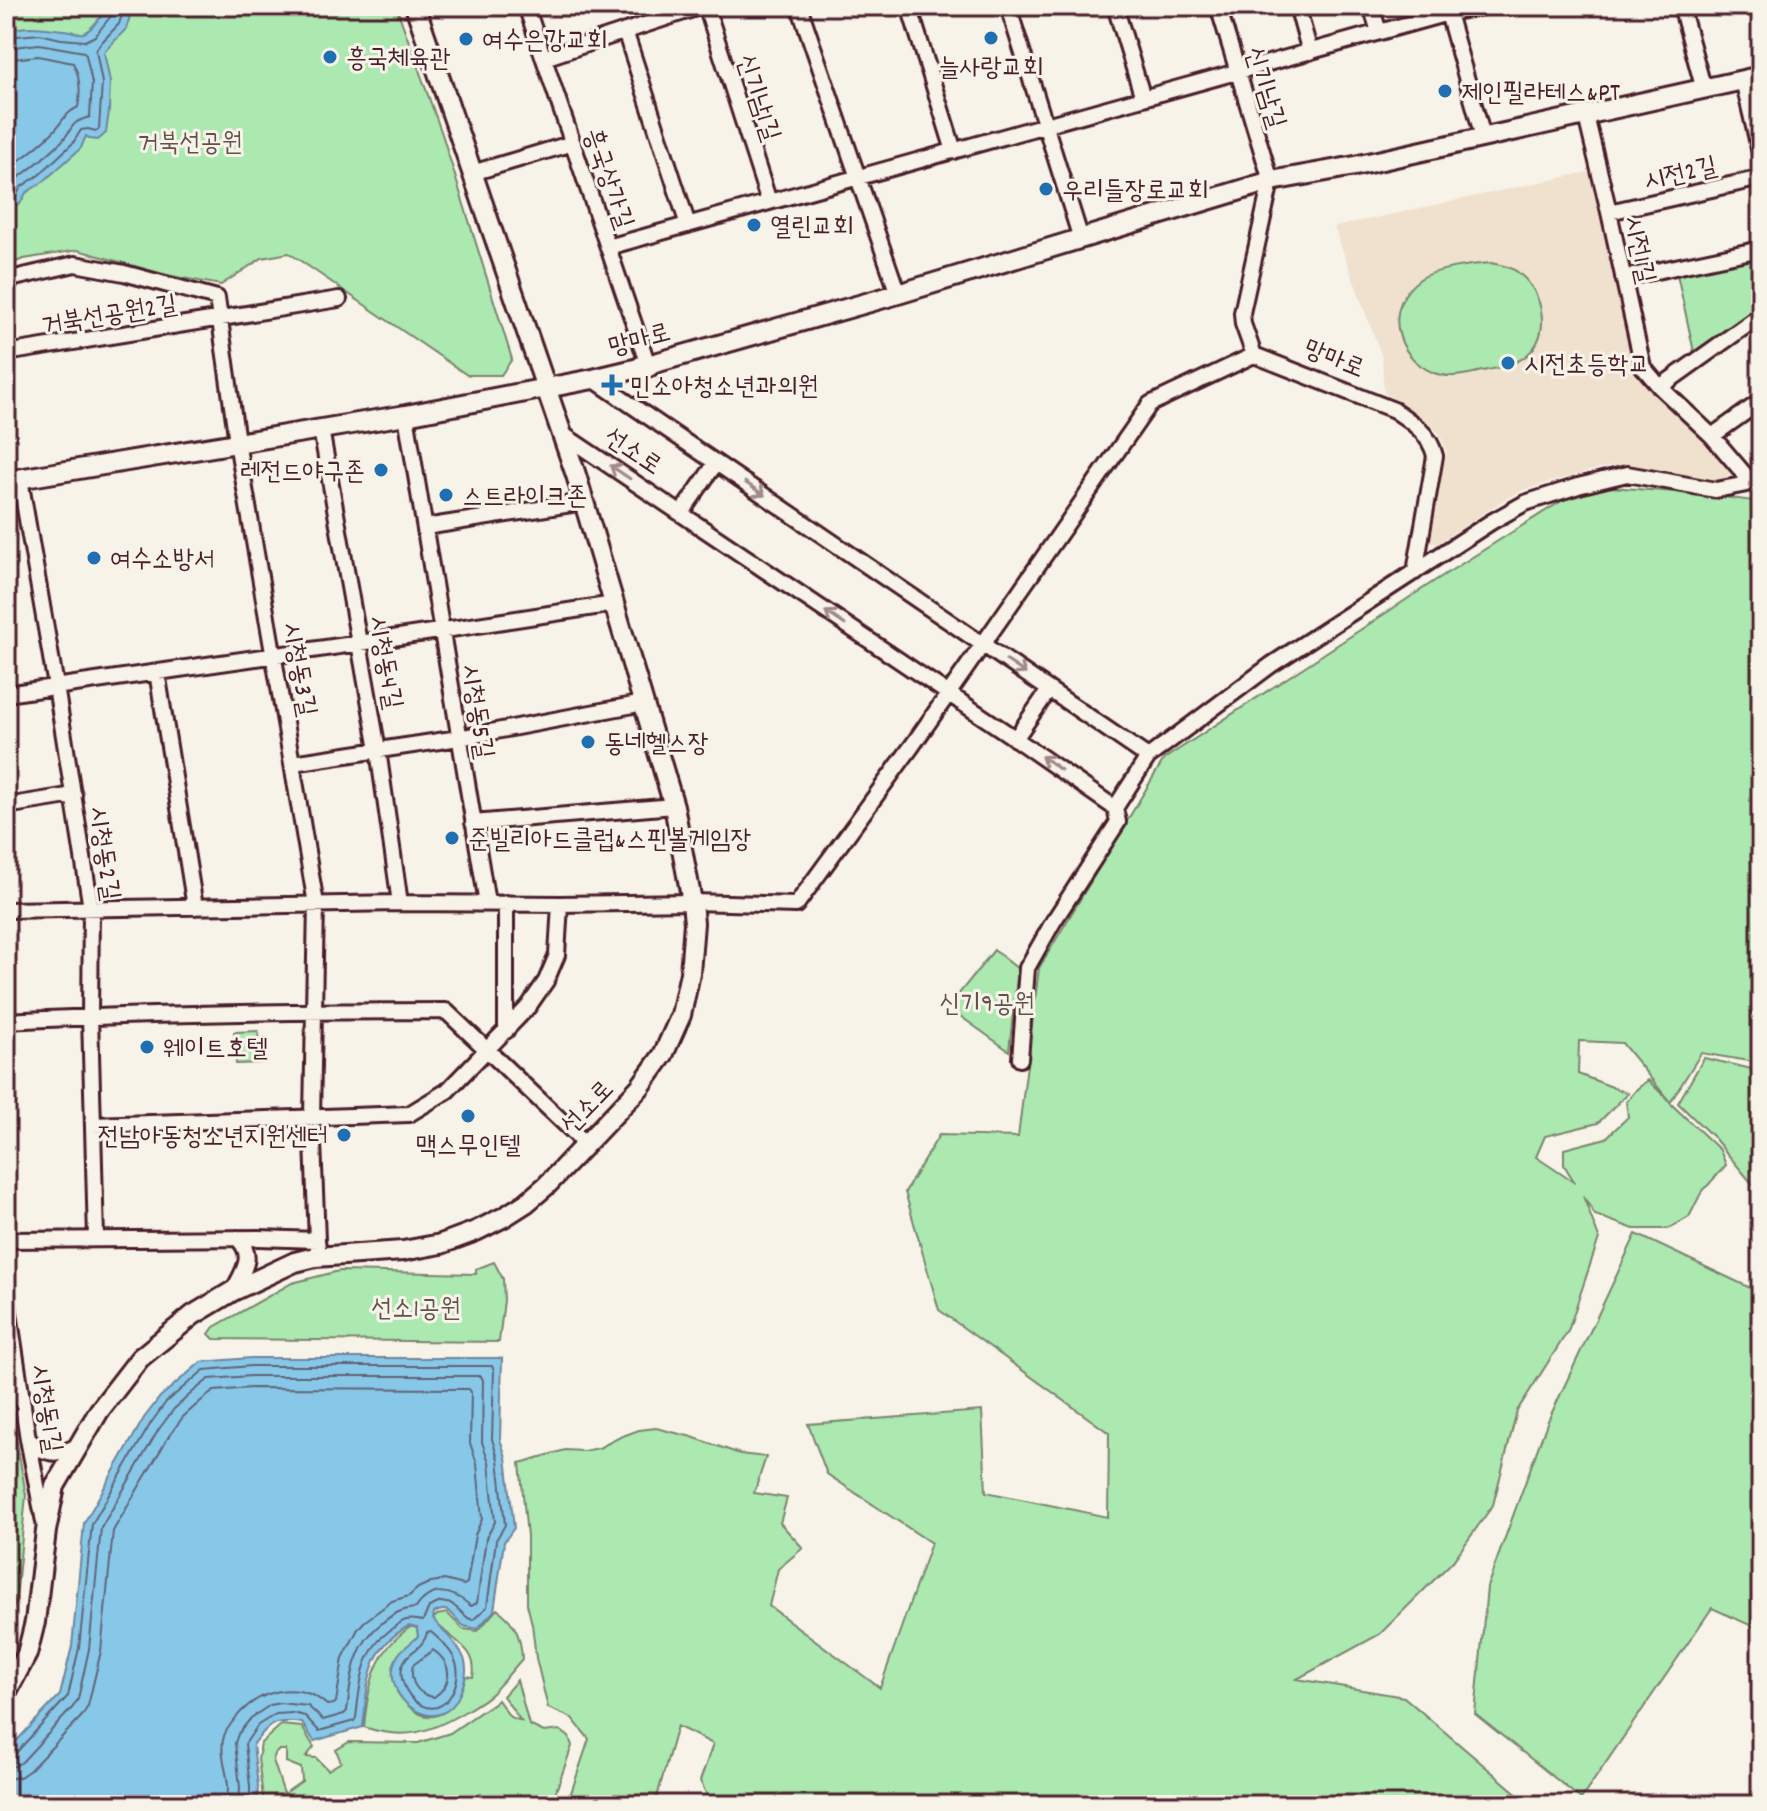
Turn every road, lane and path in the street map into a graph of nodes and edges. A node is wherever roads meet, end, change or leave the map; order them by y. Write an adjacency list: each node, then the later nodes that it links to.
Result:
1 (415, 6): 28 (street, 선소로)
2 (526, 6): 17 (street, 흥국상가길)
3 (704, 6): 14 (street); 32 (street, 신기남1길)
4 (799, 6): 29 (street)
5 (909, 6): 26 (street)
6 (1008, 6): 23 (street)
7 (1115, 6): 21 (street)
8 (1218, 6): 18 (street, 신기남길)
9 (1297, 6): 16 (street)
10 (1371, 6): 15 (street)
11 (1488, 6): 13 (street)
12 (1681, 6): 20 (street)
13 (1447, 10): 15 (street); 24 (street)
14 (625, 31): 17 (street); 34 (street)
15 (1379, 32): 16 (street)
16 (1310, 52): 18 (street)
17 (544, 58): 25 (street, 흥국상가길)
18 (1238, 72): 21 (street); 31 (street, 신기남길)
19 (1752, 78): 20 (street, 망마로); 27 (street)
20 (1704, 90): 22 (street, 망마로)
21 (1143, 98): 23 (street)
22 (1586, 116): 24 (street, 망마로); 33 (street, 시전1길)
23 (1045, 126): 26 (street); 35 (street)
24 (1483, 137): 31 (street, 망마로)
25 (573, 143): 28 (street); 36 (street, 흥국상가길)
26 (954, 151): 29 (street)
27 (1761, 157)
28 (472, 173): 49 (street, 선소로)
29 (858, 178): 32 (street); 40 (street)
30 (1761, 178): 33 (street, 시전2길)
31 (1271, 181): 35 (street, 망마로); 45 (street)
32 (769, 202): 34 (street)
33 (1609, 212): 38 (street, 시전1길)
34 (688, 225): 36 (street)
35 (1081, 239): 40 (street, 망마로)
36 (608, 247): 46 (street, 흥국상가길)
37 (1761, 249): 38 (street)
38 (1623, 278): 48 (street, 시전1길)
39 (6, 280): 43 (street, 거북선공원2길)
40 (898, 294): 46 (street, 망마로)
41 (339, 299): 43 (street, 거북선공원2길)
42 (1761, 315): 48 (street)
43 (220, 320): 44 (street, 거북선공원2길); 55 (street, 거북선공원2길)
44 (6, 353)
45 (1254, 355): 62 (street, 망마로); 66 (street)
46 (645, 366): 47 (street, 망마로)
47 (593, 379): 49 (street, 망마로); 56 (street)
48 (1660, 387): 54 (street, 시전1길)
49 (546, 389): 51 (street, 망마로); 53 (street, 선소로)
50 (1761, 401): 54 (street)
51 (406, 415): 52 (street, 망마로); 61 (street, 시청동5길)
52 (321, 429): 55 (street, 망마로); 65 (street, 시청동4길)
53 (561, 433): 59 (street, 선소로); 60 (street, 선소로, one-way to 53)
54 (1712, 436): 58 (street, 시전1길)
55 (237, 442): 57 (street, 망마로); 67 (street, 시청동3길)
56 (716, 463): 60 (street); 66 (street, one-way to 66)
57 (13, 480): 69 (street, 시청동2길)
58 (1756, 483): 62 (street)
59 (584, 502): 61 (street); 63 (street, 선소로)
60 (681, 513): 72 (street, 선소로, one-way to 60)
61 (425, 527): 64 (street, 시청동5길)
62 (1415, 572): 77 (street)
63 (614, 604): 64 (street); 73 (street, 선소로)
64 (441, 631): 65 (street); 74 (street, 시청동5길)
65 (360, 643): 67 (street); 76 (street, 시청동4길)
66 (982, 644): 70 (street, one-way to 70); 72 (street)
67 (274, 654): 68 (street); 78 (street, 시청동3길)
68 (157, 672): 69 (street); 90 (street)
69 (56, 686): 71 (street); 79 (street, 시청동2길)
70 (1049, 690): 75 (street); 77 (street)
71 (6, 694)
72 (949, 694): 75 (street, 선소로); 84 (street)
73 (644, 703): 74 (street); 81 (street, 선소로)
74 (459, 738): 76 (street); 83 (street, 시청동5길)
75 (1015, 739): 82 (street, 선소로, one-way to 75)
76 (378, 750): 78 (street); 85 (street, 시청동4길)
77 (1148, 757): 82 (street)
78 (293, 763): 88 (street, 시청동3길)
79 (74, 795): 80 (street); 91 (street, 시청동2길)
80 (6, 806)
81 (674, 806): 83 (street); 84 (street, 선소로)
82 (1115, 808): 98 (street)
83 (473, 823): 86 (street, 시청동5길)
84 (692, 902): 89 (street); 101 (street, 선소로)
85 (400, 903): 86 (street); 88 (street)
86 (487, 903): 87 (street)
87 (506, 903): 89 (street); 96 (street)
88 (316, 904): 90 (street); 93 (street, 시청동3길)
89 (560, 904): 96 (street)
90 (195, 907): 91 (street)
91 (91, 908): 92 (street); 94 (street, 시청동2길)
92 (6, 910)
93 (313, 1011): 94 (street); 97 (street); 99 (street, 시청동3길)
94 (90, 1016): 95 (street); 100 (street, 시청동2길)
95 (6, 1021)
96 (506, 1031): 97 (street)
97 (487, 1051): 99 (street); 101 (street)
98 (1020, 1059)
99 (312, 1118): 100 (street); 105 (street, 시청동3길)
100 (93, 1125): 103 (street, 시청동2길)
101 (586, 1144): 105 (street, 선소로)
102 (237, 1238): 103 (street); 105 (street); 106 (street)
103 (96, 1239): 104 (street)
104 (6, 1240)
105 (318, 1248): 106 (street, 선소로)
106 (233, 1291): 109 (street, 선소로)
107 (6, 1293): 108 (street, 시청동1길)
108 (28, 1439): 109 (street); 110 (street, 시청동1길)
109 (76, 1447): 110 (street, 선소로)
110 (46, 1531): 111 (street, 선소로)
111 (6, 1693)

